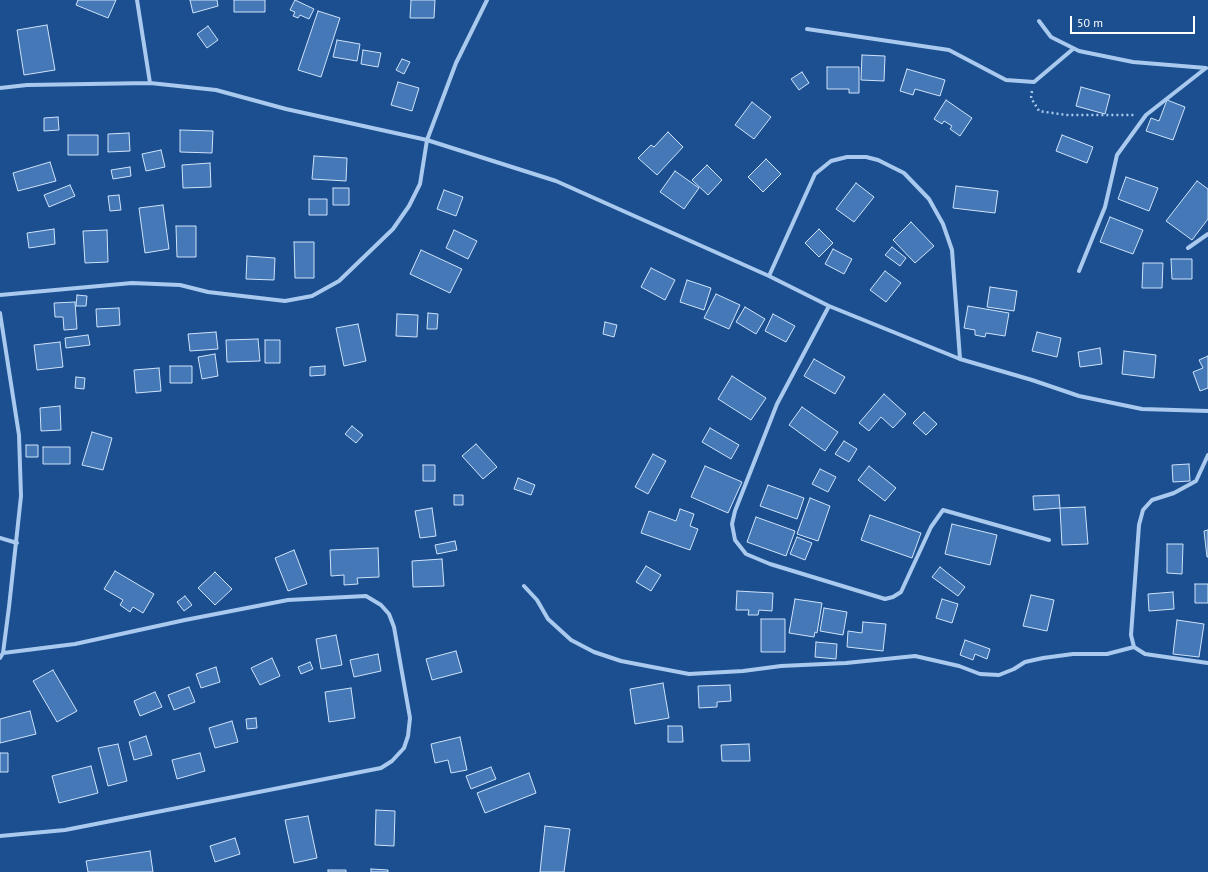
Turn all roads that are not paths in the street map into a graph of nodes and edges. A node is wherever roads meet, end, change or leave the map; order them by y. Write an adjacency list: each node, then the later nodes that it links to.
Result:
1 (137, 0): 7 (street)
2 (487, 0): 9 (street)
3 (1039, 21): 5 (street)
4 (807, 29): 5 (street)
5 (1073, 49): 6 (street)
6 (1207, 68): 12 (street)
7 (150, 84): 8 (street); 9 (street)
8 (0, 88)
9 (427, 140): 13 (street); 14 (street)
10 (1208, 234): 11 (street)
11 (1188, 248)
12 (1079, 271)
13 (769, 276): 15 (street); 17 (street)
14 (0, 295)
15 (829, 306): 17 (street); 21 (street)
16 (0, 313): 22 (street)
17 (960, 359): 18 (street)
18 (1208, 411)
19 (1208, 455): 24 (street)
20 (0, 538): 22 (street)
21 (1049, 540)
22 (17, 543): 25 (street)
23 (524, 586): 24 (street)
24 (1134, 647): 27 (street)
25 (3, 652): 26 (street); 28 (street)
26 (0, 658)
27 (1208, 663)
28 (0, 836)

